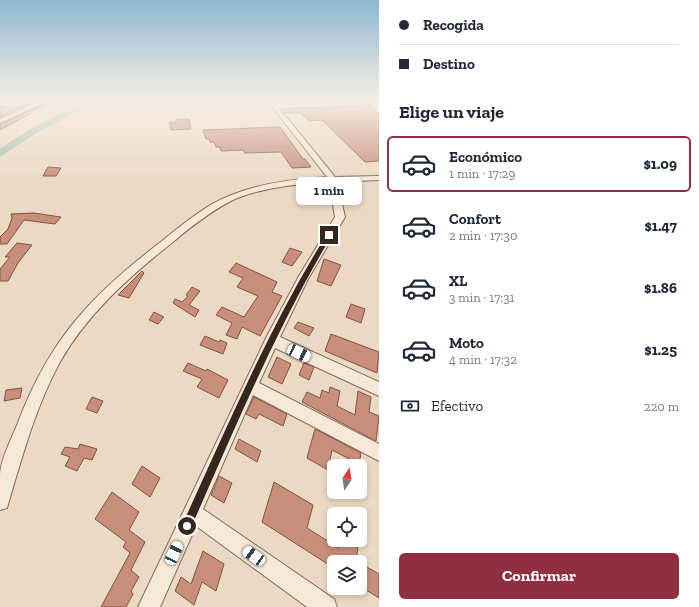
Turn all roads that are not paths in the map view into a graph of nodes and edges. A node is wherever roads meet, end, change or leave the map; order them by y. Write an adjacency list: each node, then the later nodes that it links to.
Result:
1 (293, 129): 3 (street)
2 (379, 178): 3 (street)
3 (333, 180): 4 (street); 8 (street)
4 (272, 340): 5 (street); 6 (street)
5 (250, 386): 7 (street); 9 (street)
6 (379, 390)
7 (379, 454)
8 (0, 501)
9 (193, 513): 10 (street); 11 (street)
10 (149, 607)
11 (326, 607)

